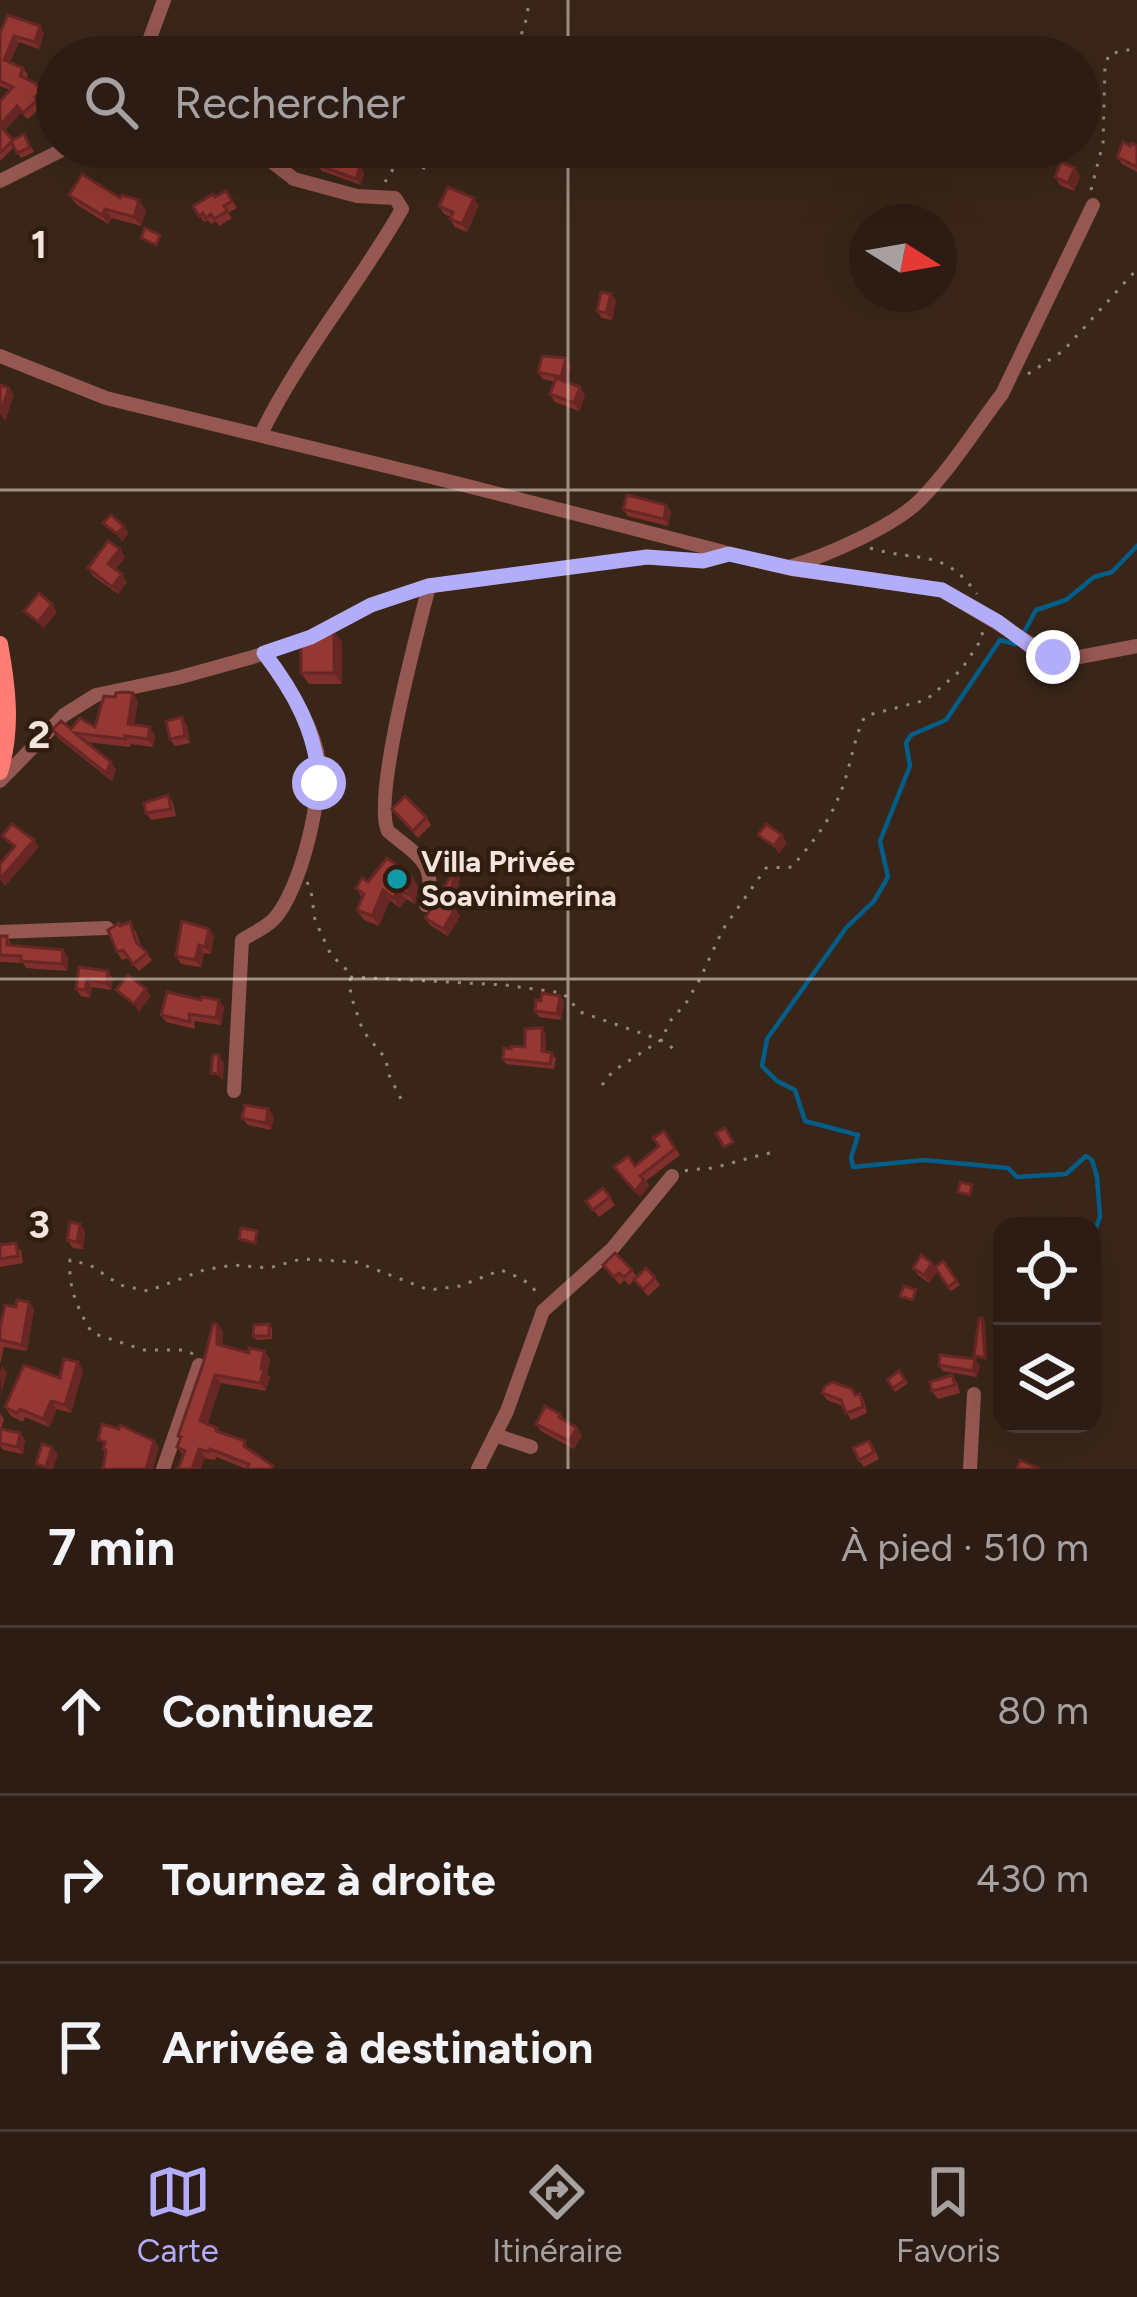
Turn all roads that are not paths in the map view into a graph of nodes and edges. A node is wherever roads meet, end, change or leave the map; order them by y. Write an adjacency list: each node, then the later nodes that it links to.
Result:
1 (164, 0): 2 (street)
2 (151, 36)
3 (36, 163): 5 (street)
4 (280, 168): 8 (street)
5 (0, 181)
6 (1093, 205): 10 (street)
7 (0, 356): 8 (street)
8 (261, 434): 9 (street)
9 (729, 554): 10 (street); 11 (street)
10 (786, 567): 13 (street)
11 (428, 586): 14 (street); 17 (street)
12 (0, 644): 15 (main road)
13 (1137, 646)
14 (264, 653): 16 (street); 20 (street)
15 (0, 772)
16 (0, 781)
17 (426, 905)
18 (107, 928): 19 (street)
19 (0, 932)
20 (233, 1091)
21 (672, 1176): 24 (street)
22 (199, 1365): 26 (street)
23 (974, 1394): 28 (street)
24 (495, 1436): 25 (street); 27 (street)
25 (531, 1447)
26 (163, 1469)
27 (478, 1469)
28 (970, 1469)

